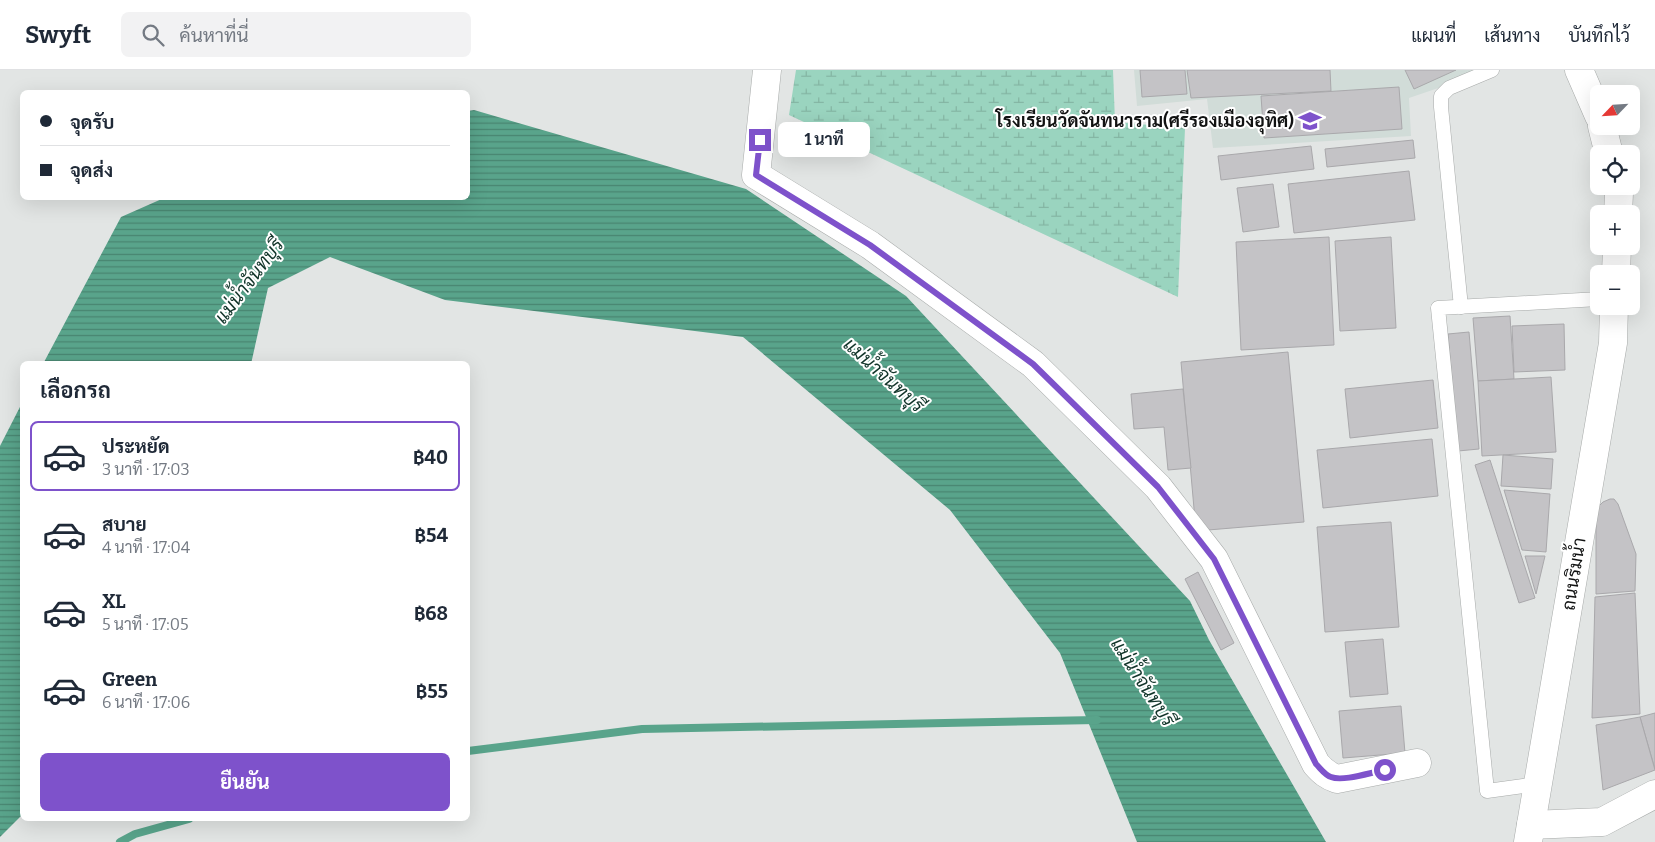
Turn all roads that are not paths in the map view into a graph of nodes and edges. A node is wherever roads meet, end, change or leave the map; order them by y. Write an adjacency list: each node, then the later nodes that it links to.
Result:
1 (767, 70): 8 (street)
2 (1492, 70): 6 (lane)
3 (1579, 70): 4 (street)
4 (1590, 95)
5 (1590, 300): 6 (lane)
6 (1461, 307): 9 (lane)
7 (1614, 315): 9 (street, ถนนริมน้ำ)
8 (1417, 763)
9 (1538, 784): 11 (street, ถนนริมน้ำ)
10 (1655, 794): 11 (street)
11 (1530, 834)

